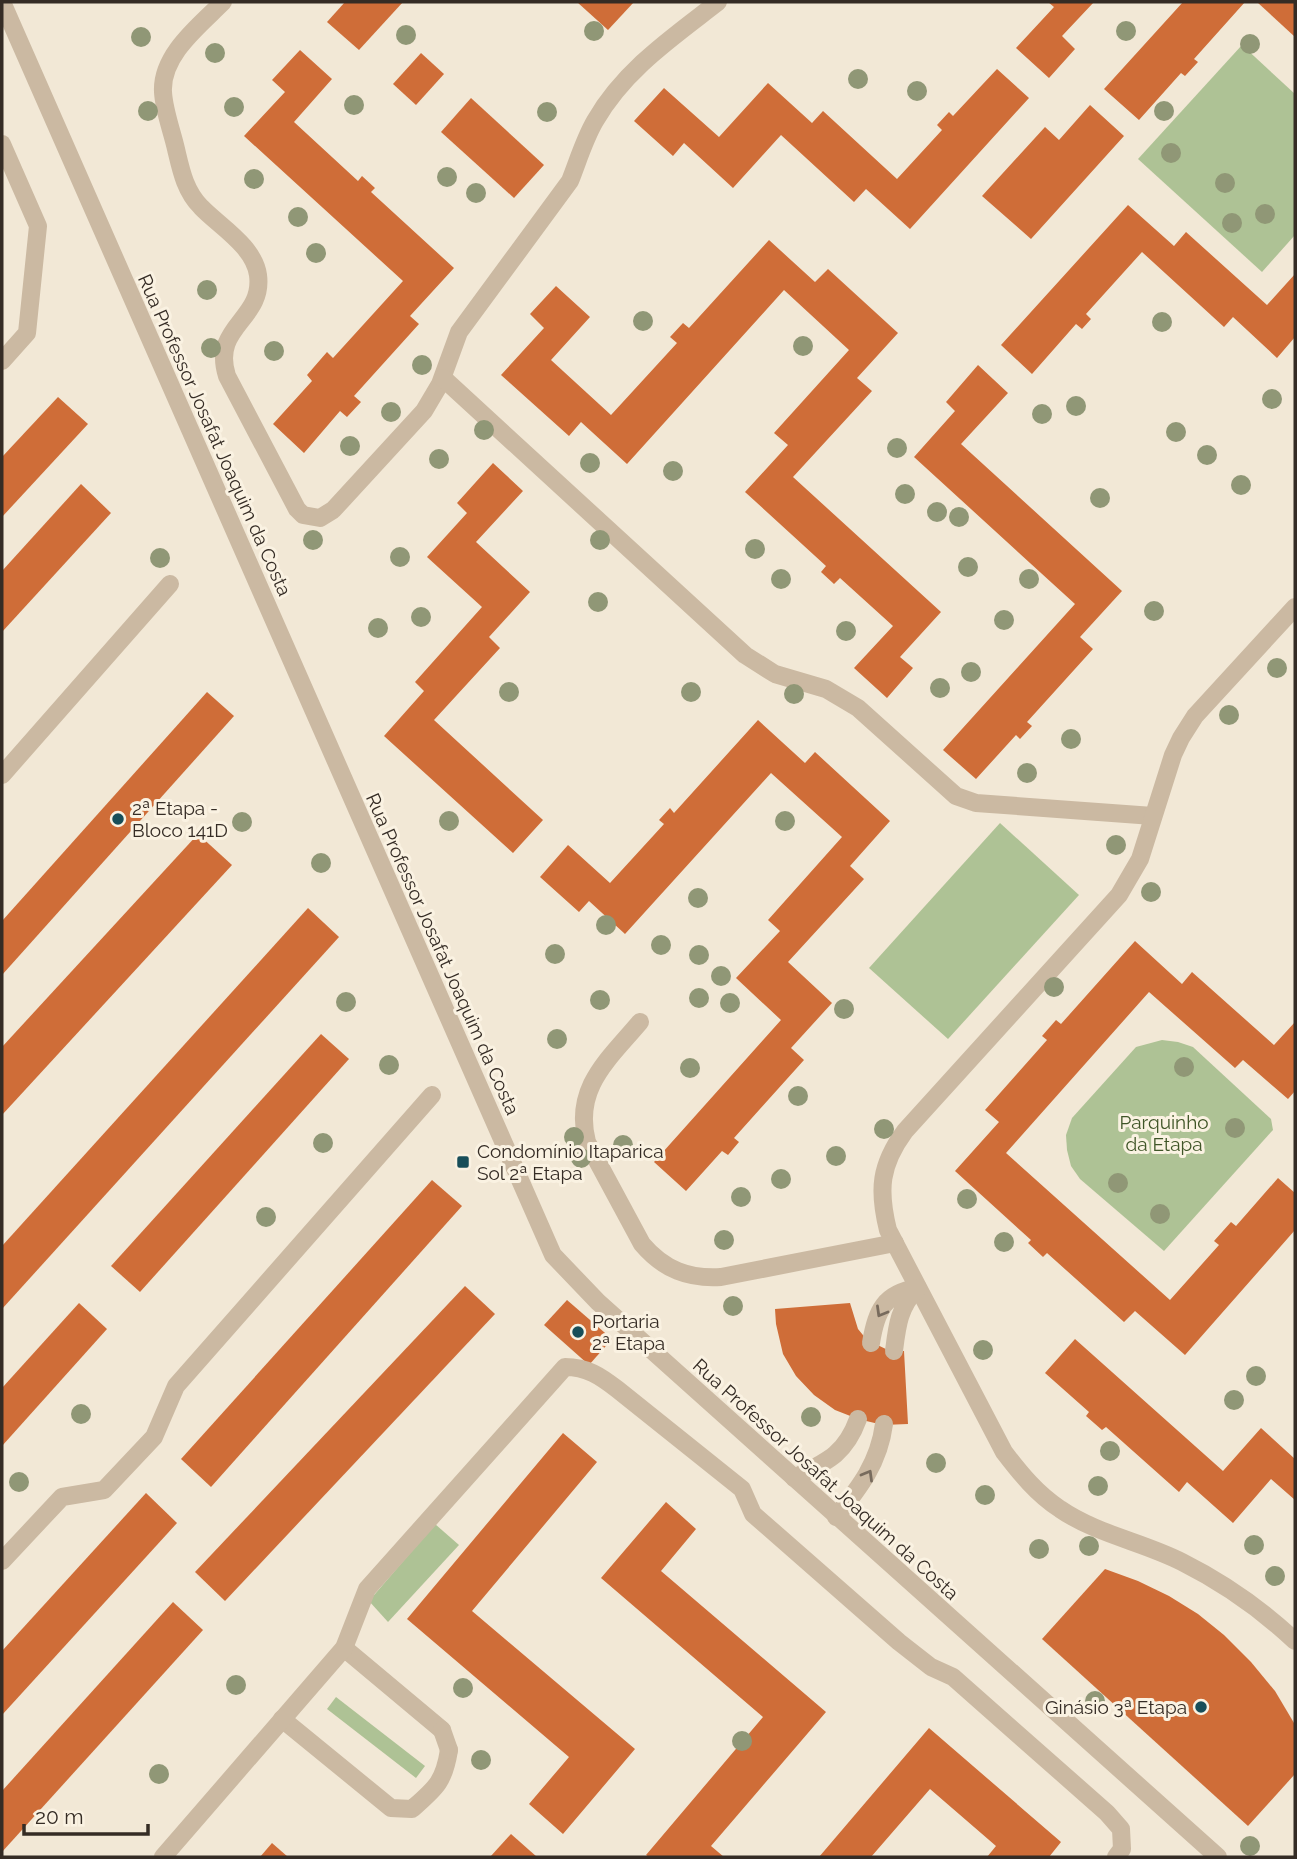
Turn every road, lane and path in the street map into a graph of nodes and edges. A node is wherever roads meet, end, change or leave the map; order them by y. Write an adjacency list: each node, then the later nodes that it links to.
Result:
1 (2, 2): 19 (street, Rua Professor Josafat Joaquim da Costa)
2 (223, 2): 6 (street)
3 (718, 2): 6 (street)
4 (2, 144): 5 (street)
5 (2, 361)
6 (443, 378): 10 (street)
7 (170, 584): 9 (street)
8 (1295, 607): 10 (street)
9 (2, 775)
10 (1153, 816): 13 (street)
11 (640, 1022): 13 (street)
12 (432, 1094): 21 (street)
13 (895, 1243): 14 (street)
14 (918, 1288): 15 (street, one-way to 15); 16 (street); 22 (street)
15 (871, 1343)
16 (894, 1351)
17 (858, 1419): 19 (street)
18 (884, 1424): 20 (street, one-way to 18)
19 (794, 1478): 20 (street, Rua Professor Josafat Joaquim da Costa)
20 (836, 1517): 27 (street, Rua Professor Josafat Joaquim da Costa)
21 (2, 1561)
22 (1295, 1641)
23 (344, 1648): 24 (street); 24 (street); 26 (street)
24 (282, 1719): 25 (street)
25 (163, 1857)
26 (1116, 1857)
27 (1218, 1857)

